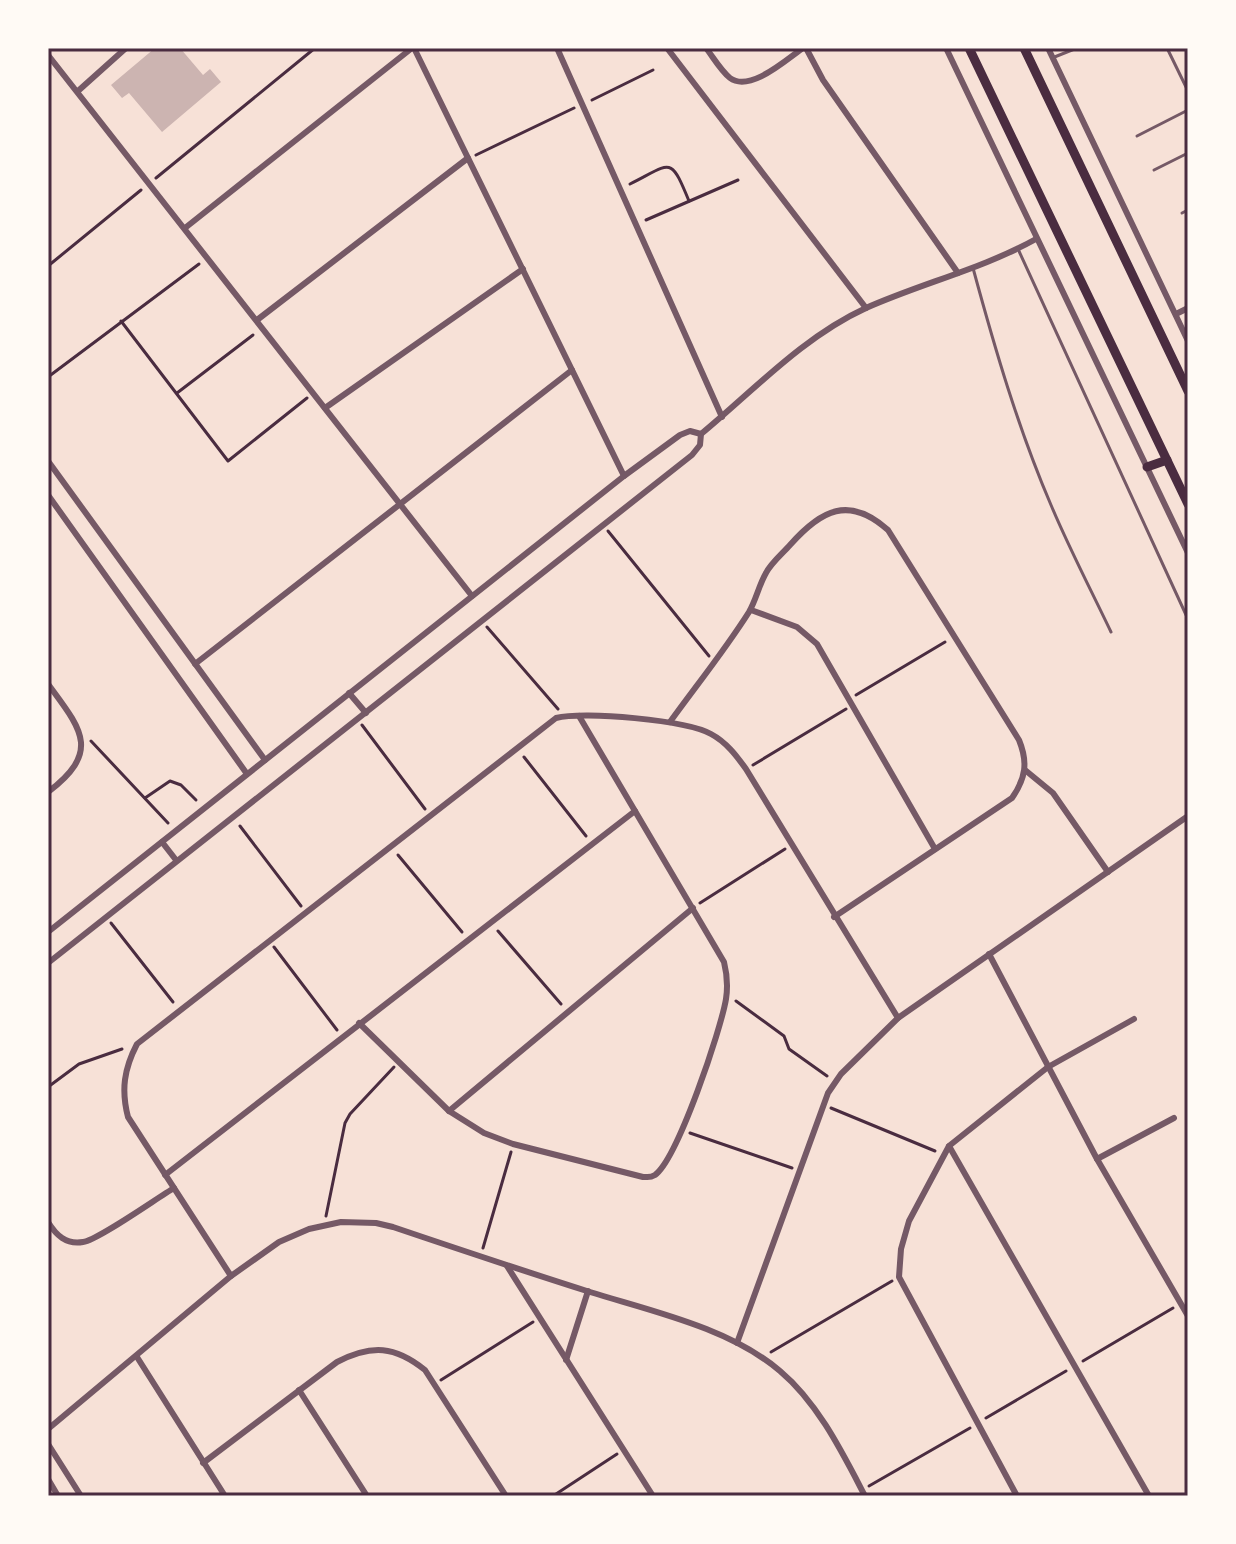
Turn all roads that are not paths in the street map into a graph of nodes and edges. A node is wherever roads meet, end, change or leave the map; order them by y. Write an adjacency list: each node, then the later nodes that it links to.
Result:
1 (413, 48): 20 (street); 24 (street)
2 (557, 48): 38 (street)
3 (667, 48): 30 (street)
4 (706, 48): 5 (street)
5 (805, 48): 29 (street)
6 (946, 48): 25 (street)
7 (969, 48): 40 (main road)
8 (1024, 48): 36 (main road)
9 (1048, 48): 14 (street)
10 (1077, 48): 14 (lane)
11 (1167, 48): 16 (lane)
12 (121, 50): 15 (street)
13 (48, 55): 15 (street)
14 (1052, 58): 32 (street)
15 (78, 91): 24 (street)
16 (1188, 91)
17 (1188, 110): 18 (lane)
18 (1137, 136)
19 (1188, 153): 21 (lane)
20 (468, 158): 28 (street); 33 (street)
21 (1154, 170)
22 (1188, 210): 23 (lane)
23 (1182, 213)
24 (185, 228): 33 (street)
25 (1036, 239): 26 (street); 42 (street)
26 (1018, 249): 27 (street); 50 (lane)
27 (973, 268): 29 (street); 51 (lane)
28 (523, 269): 35 (street); 37 (street)
29 (958, 273): 30 (street)
30 (866, 308): 38 (street)
31 (1188, 308): 32 (street)
32 (1176, 314): 34 (street)
33 (257, 320): 37 (street)
34 (1188, 341)
35 (572, 370): 43 (street); 45 (street)
36 (1188, 391)
37 (325, 408): 45 (street)
38 (722, 417): 39 (street)
39 (701, 434): 43 (street); 55 (street)
40 (1167, 460): 42 (main road); 46 (main road)
41 (48, 461): 52 (street)
42 (1147, 467): 47 (street)
43 (624, 476): 48 (street)
44 (48, 495): 60 (street)
45 (400, 504): 48 (street); 52 (street)
46 (1188, 504)
47 (1188, 553)
48 (472, 596): 54 (street)
49 (751, 610): 57 (street); 59 (street); 65 (street)
50 (1187, 617)
51 (1111, 632)
52 (195, 664): 58 (street)
53 (48, 684): 61 (street)
54 (349, 693): 55 (street); 58 (street)
55 (366, 713): 66 (street)
56 (579, 716): 57 (street); 62 (street); 81 (street)
57 (670, 722): 69 (street)
58 (265, 760): 60 (street)
59 (1025, 770): 65 (street); 67 (street)
60 (247, 774): 64 (street)
61 (48, 792)
62 (635, 811): 68 (street); 75 (street)
63 (1188, 816): 67 (street)
64 (162, 842): 66 (street); 70 (street)
65 (935, 849): 69 (street)
66 (176, 860): 72 (street)
67 (1108, 872): 71 (street)
68 (693, 908): 77 (street); 77 (street)
69 (834, 917): 73 (street)
70 (48, 932)
71 (989, 954): 73 (street); 76 (street)
72 (48, 963)
73 (898, 1018): 88 (street)
74 (1134, 1019): 76 (street)
75 (359, 1023): 77 (street); 81 (street)
76 (1048, 1067): 79 (street); 80 (street)
77 (449, 1111)
78 (1174, 1118): 80 (street)
79 (949, 1146): 103 (street); 104 (street)
80 (1097, 1159): 87 (street)
81 (165, 1175): 82 (street)
82 (174, 1188): 83 (street); 85 (street)
83 (48, 1222)
84 (506, 1265): 85 (street); 86 (street); 90 (street)
85 (231, 1276): 89 (street)
86 (588, 1291): 88 (street); 90 (street)
87 (1188, 1316)
88 (737, 1343): 96 (street)
89 (137, 1357): 92 (street); 94 (street)
90 (566, 1360): 102 (street)
91 (299, 1390): 94 (street); 100 (street); 101 (street)
92 (48, 1429)
93 (48, 1444): 98 (street)
94 (203, 1463): 99 (street)
95 (48, 1479): 97 (street)
96 (864, 1493)
97 (58, 1496)
98 (81, 1496)
99 (225, 1496)
100 (367, 1496)
101 (506, 1496)
102 (653, 1496)
103 (1017, 1496)
104 (1149, 1496)

